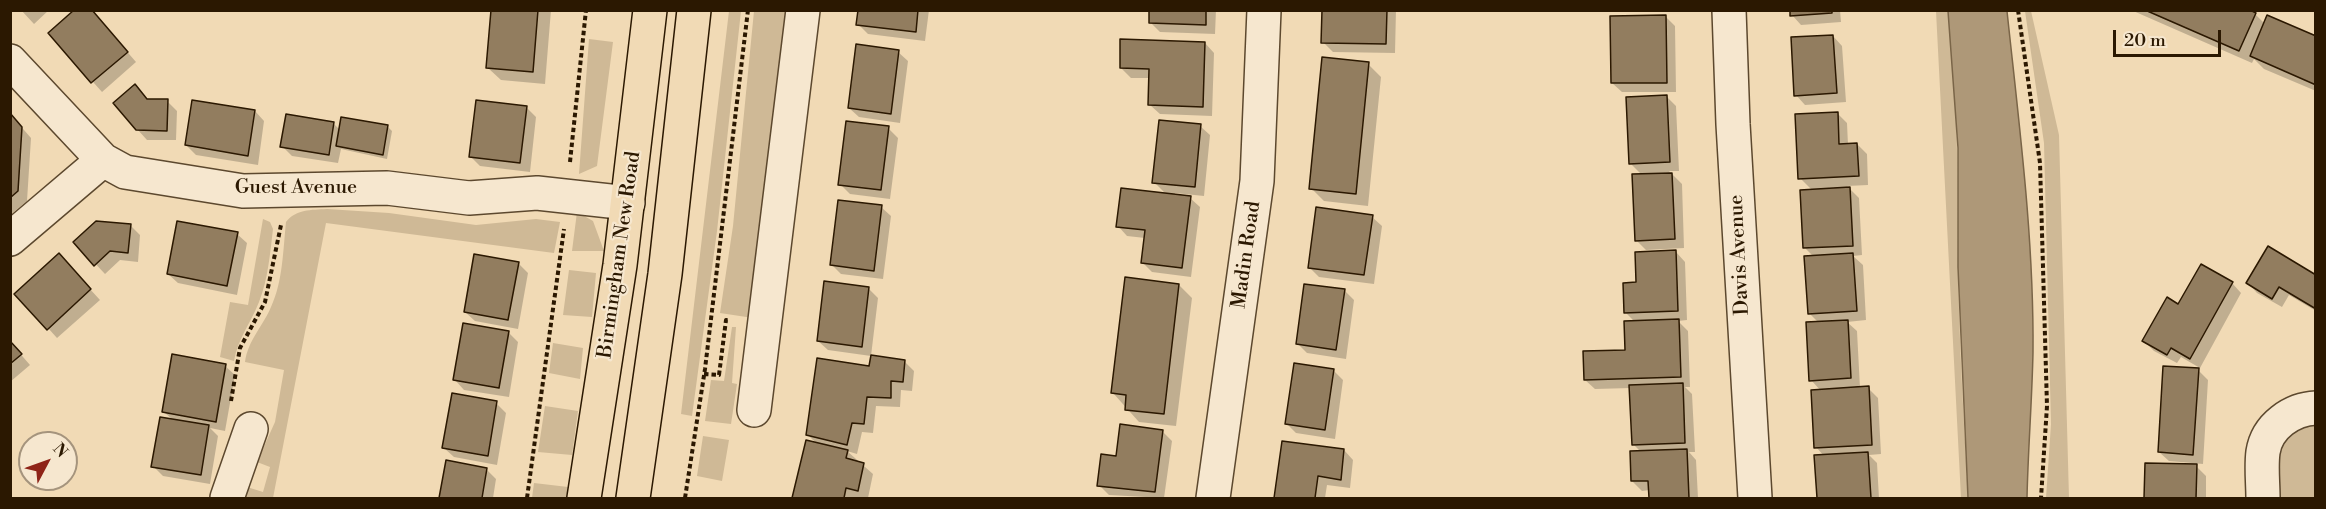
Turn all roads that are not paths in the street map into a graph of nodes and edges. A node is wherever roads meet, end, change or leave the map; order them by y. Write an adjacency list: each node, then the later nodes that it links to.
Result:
1 (650, 10): 8 (highway, Birmingham New Road)
2 (694, 10): 15 (highway)
3 (803, 10): 11 (street)
4 (1264, 10): 16 (street, Madin Road)
5 (1729, 10): 17 (street, Davis Avenue)
6 (10, 61): 7 (street, Guest Avenue)
7 (103, 160): 8 (street, Guest Avenue); 9 (street)
8 (628, 203): 14 (highway, Birmingham New Road)
9 (10, 240)
10 (2316, 408): 18 (street)
11 (754, 410)
12 (251, 429): 13 (street)
13 (227, 498)
14 (584, 498)
15 (633, 498)
16 (1213, 498)
17 (1755, 498)
18 (2263, 498)

